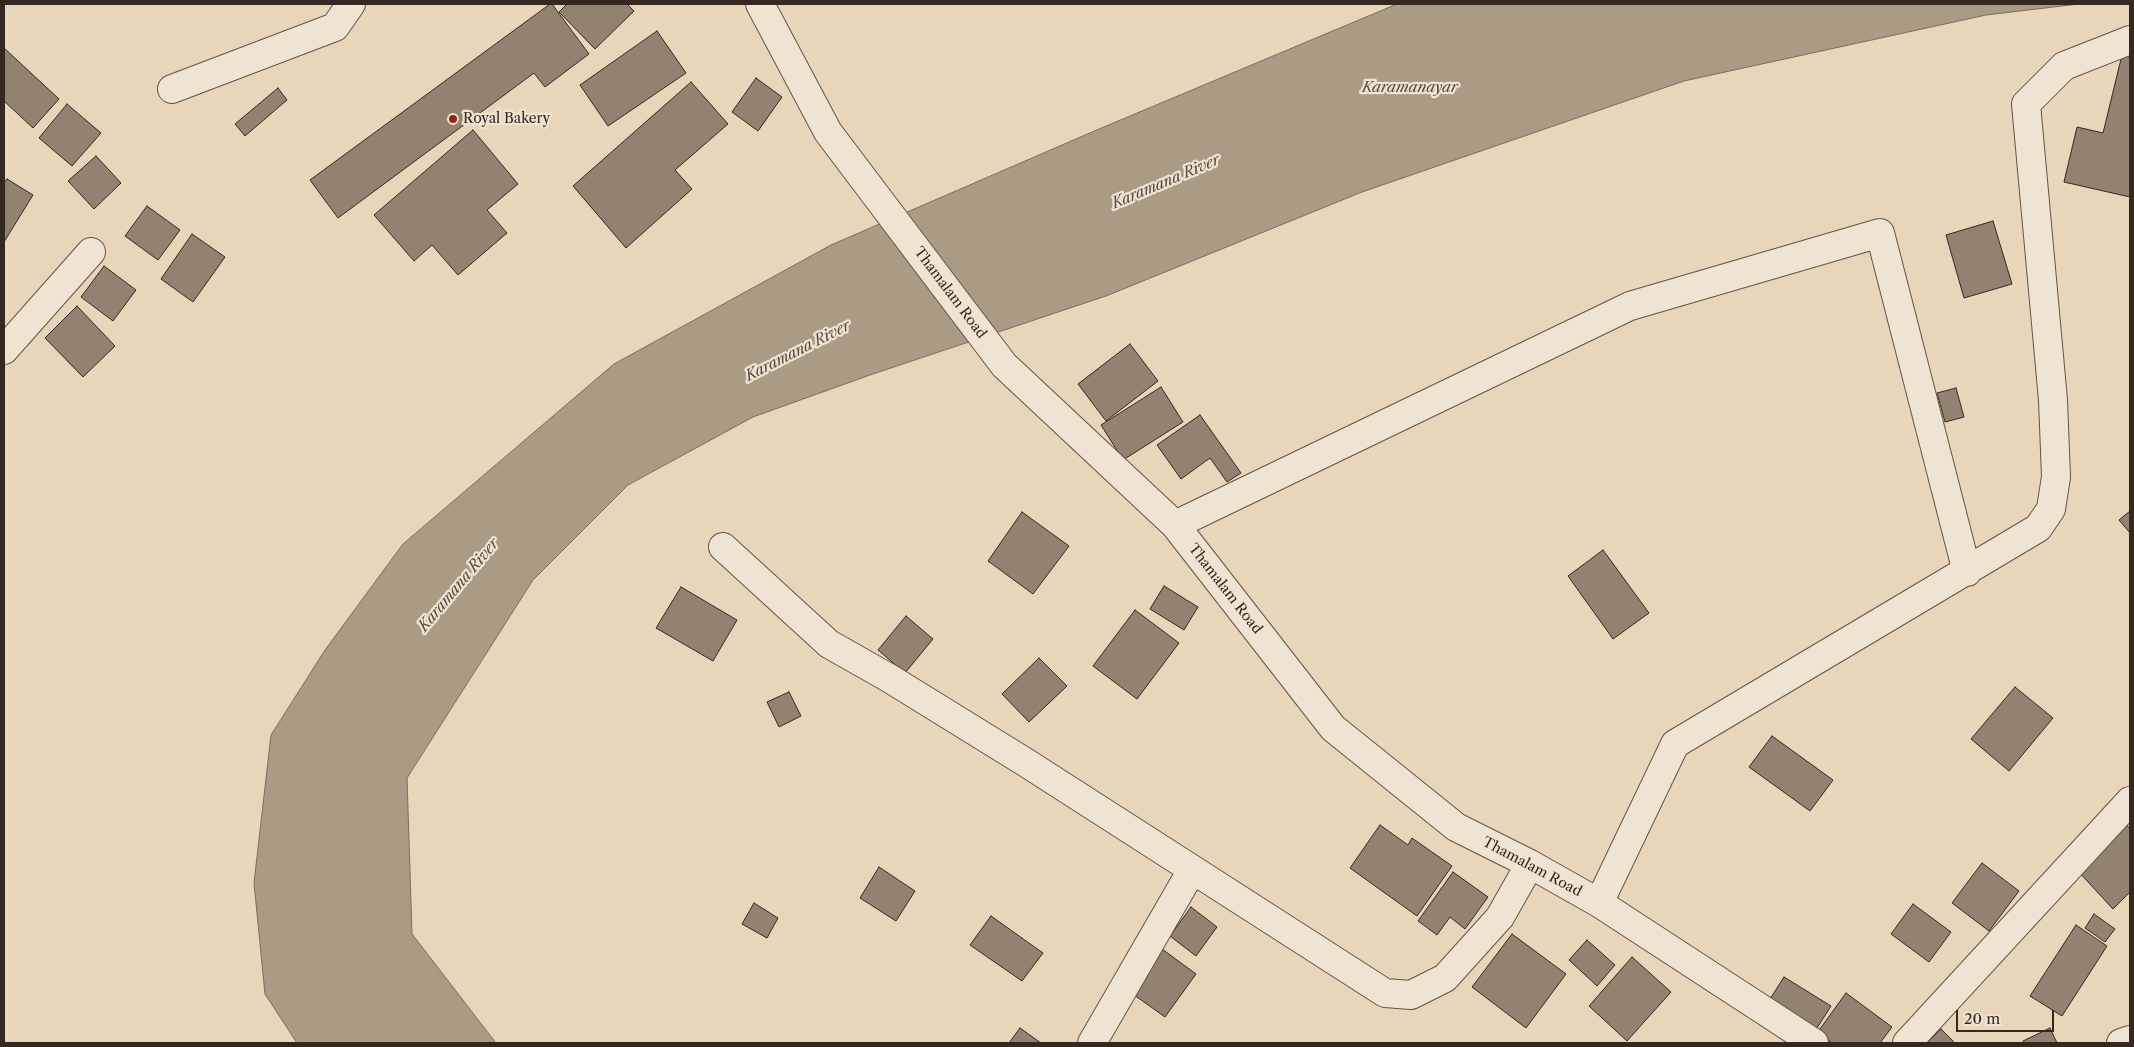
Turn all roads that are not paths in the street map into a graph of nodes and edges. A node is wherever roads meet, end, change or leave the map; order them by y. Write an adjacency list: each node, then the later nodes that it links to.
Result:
1 (351, 4): 4 (street)
2 (760, 4): 7 (street, Thamalam Road)
3 (2130, 40): 9 (street)
4 (172, 89)
5 (91, 252): 6 (street)
6 (4, 350)
7 (1175, 525): 9 (street); 11 (street, Thamalam Road)
8 (723, 548): 12 (street)
9 (1967, 572): 13 (street)
10 (2130, 801): 17 (street)
11 (1530, 864): 12 (street); 13 (street, Thamalam Road)
12 (1192, 870): 15 (street)
13 (1599, 903): 16 (street, Thamalam Road)
14 (2130, 1040): 18 (street)
15 (1092, 1043)
16 (1814, 1043)
17 (1908, 1043)
18 (2122, 1043)

